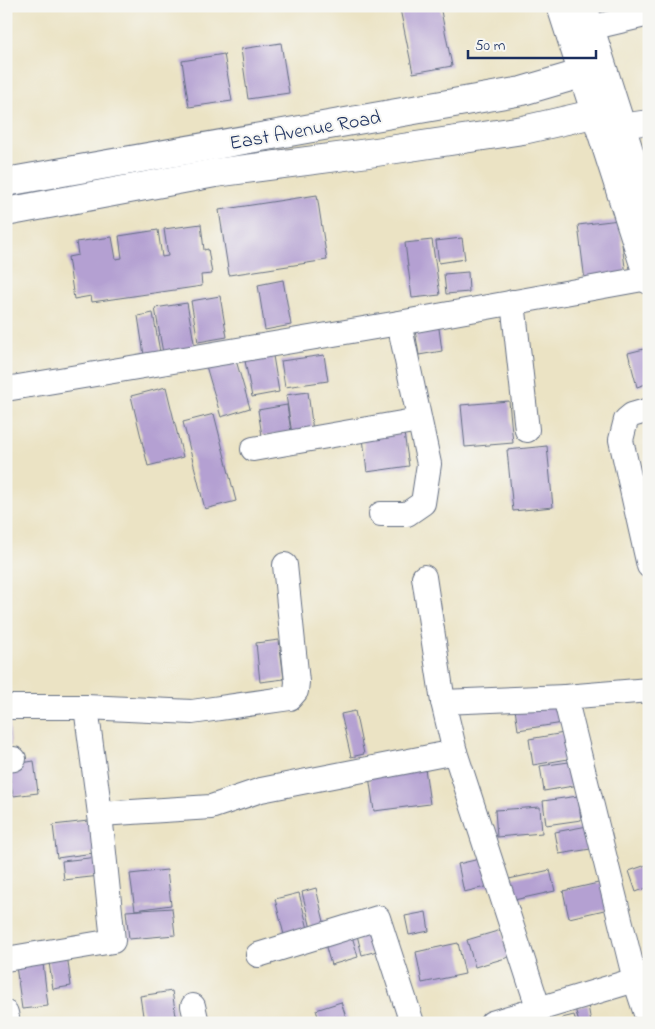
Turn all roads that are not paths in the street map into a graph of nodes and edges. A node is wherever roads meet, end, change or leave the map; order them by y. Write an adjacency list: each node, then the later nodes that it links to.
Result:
1 (561, 6): 4 (main road)
2 (649, 14): 3 (street)
3 (586, 17): 4 (main road)
4 (592, 71): 5 (main road); 8 (main road, East Avenue Road)
5 (611, 117): 6 (street); 7 (main road); 9 (main road, East Avenue Road); 11 (main road)
6 (649, 122)
7 (641, 163): 10 (main road)
8 (6, 182)
9 (6, 212)
10 (649, 214)
11 (648, 279): 12 (street)
12 (513, 302): 13 (street); 17 (street)
13 (399, 323): 14 (street); 16 (street)
14 (6, 389)
15 (649, 410): 21 (street)
16 (420, 420): 18 (street); 19 (street)
17 (527, 430)
18 (253, 449)
19 (381, 514)
20 (285, 565): 27 (street)
21 (649, 566)
22 (424, 577): 25 (street)
23 (649, 690): 24 (street)
24 (565, 697): 25 (street); 32 (street)
25 (443, 702): 28 (street)
26 (6, 707): 27 (street)
27 (86, 707): 29 (street)
28 (455, 752): 29 (street); 33 (street)
29 (100, 814): 31 (street)
30 (258, 955): 36 (street)
31 (6, 959)
32 (635, 980): 33 (street); 38 (street)
33 (539, 1010): 37 (street)
34 (6, 1013): 35 (street)
35 (8, 1023)
36 (412, 1023)
37 (492, 1023)
38 (649, 1023)

